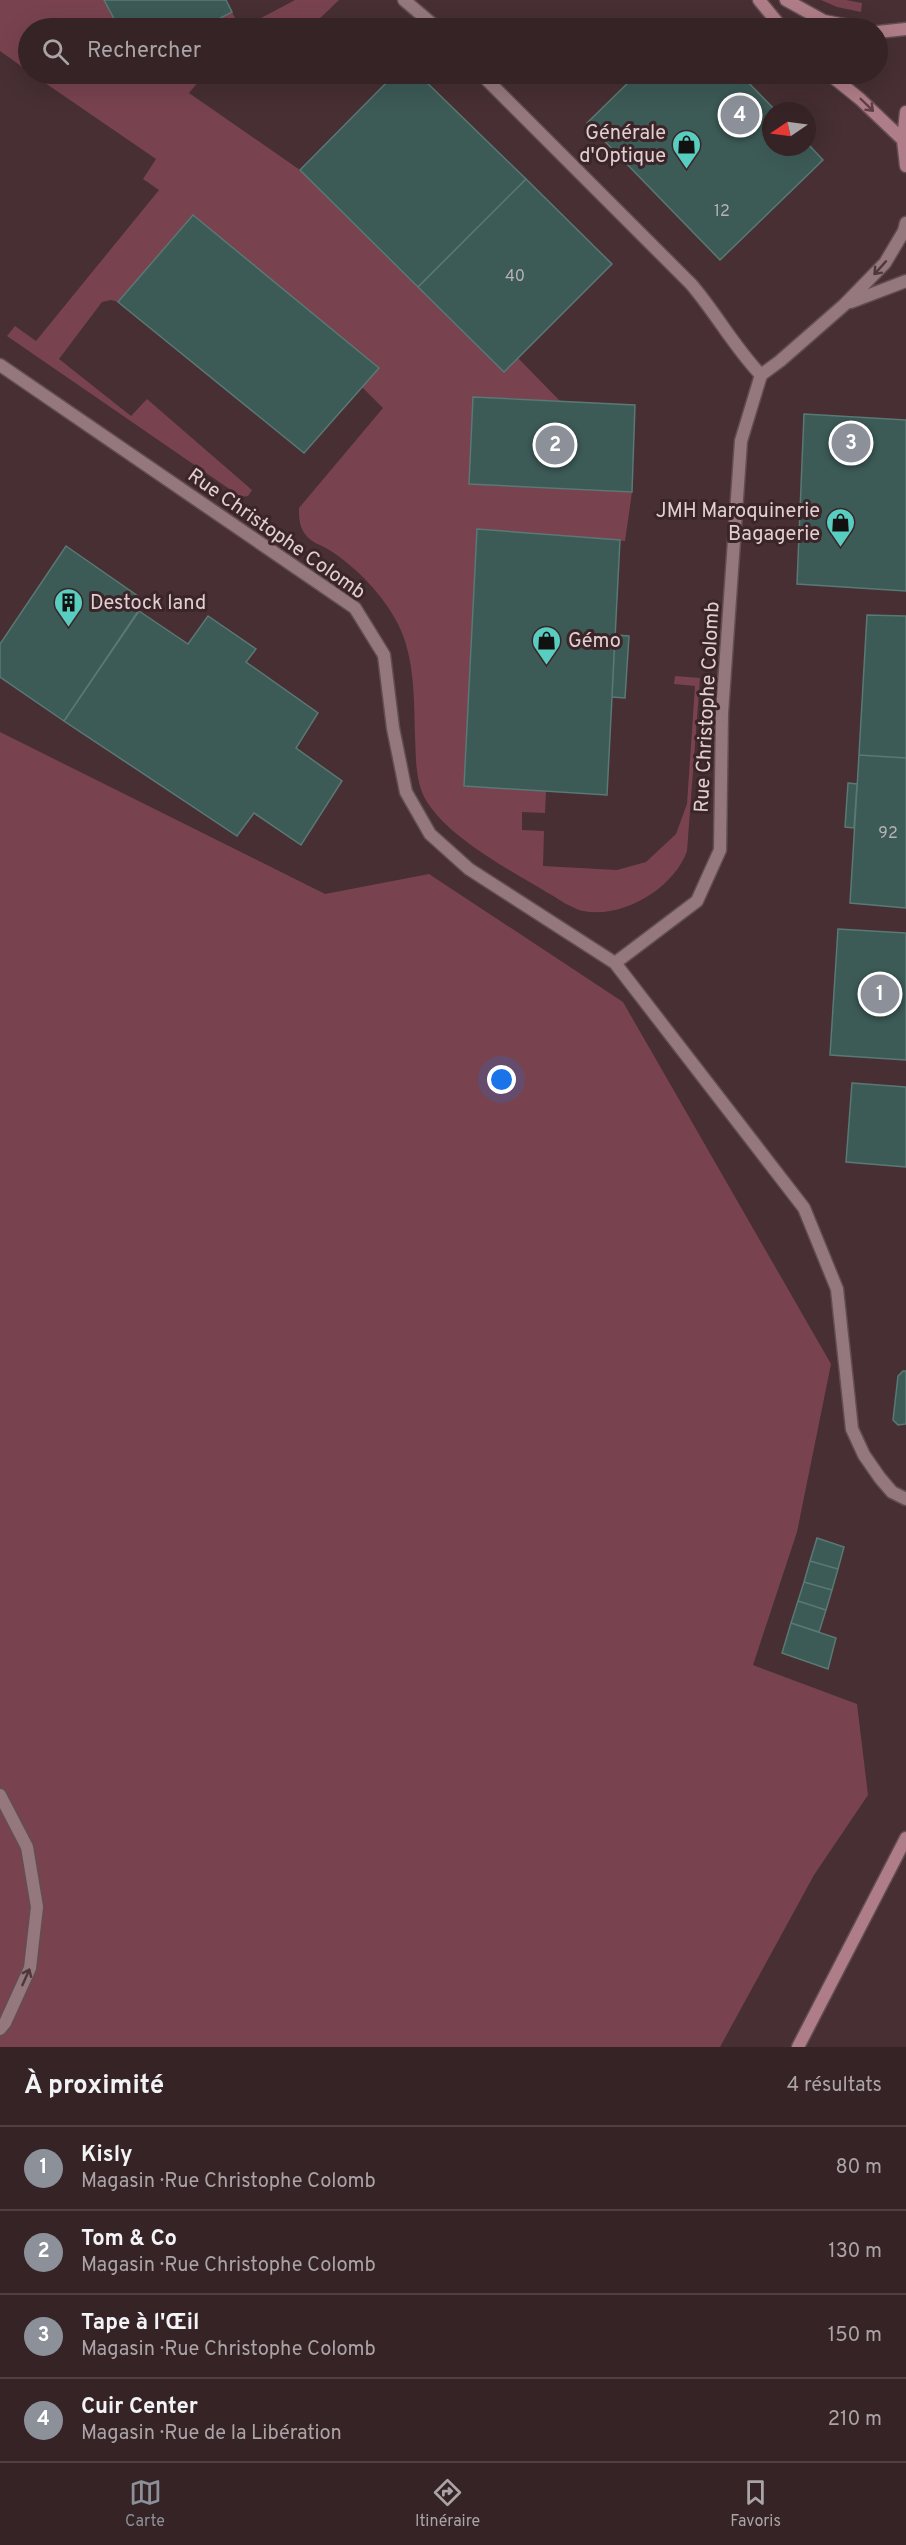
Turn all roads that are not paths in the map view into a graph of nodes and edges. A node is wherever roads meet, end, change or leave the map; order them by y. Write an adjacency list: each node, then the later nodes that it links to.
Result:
1 (404, 0): 4 (street)
2 (759, 0): 5 (main road)
3 (786, 0): 6 (main road)
4 (425, 18)
5 (774, 18)
6 (819, 18)
7 (906, 30): 8 (main road)
8 (888, 31)
9 (491, 84): 18 (street)
10 (841, 84): 12 (main road, one-way to 12)
11 (906, 112): 12 (main road)
12 (903, 140): 13 (main road)
13 (906, 166)
14 (906, 223): 16 (street, one-way to 16)
15 (906, 281): 16 (street)
16 (844, 305): 18 (street)
17 (0, 365): 19 (street, Rue Christophe Colomb)
18 (761, 375): 19 (street, Rue Christophe Colomb)
19 (615, 963): 20 (street, Rue Christophe Colomb)
20 (906, 1499)
21 (0, 1795): 23 (street, one-way to 21)
22 (906, 1838): 24 (main road)
23 (0, 2029)
24 (798, 2047)

